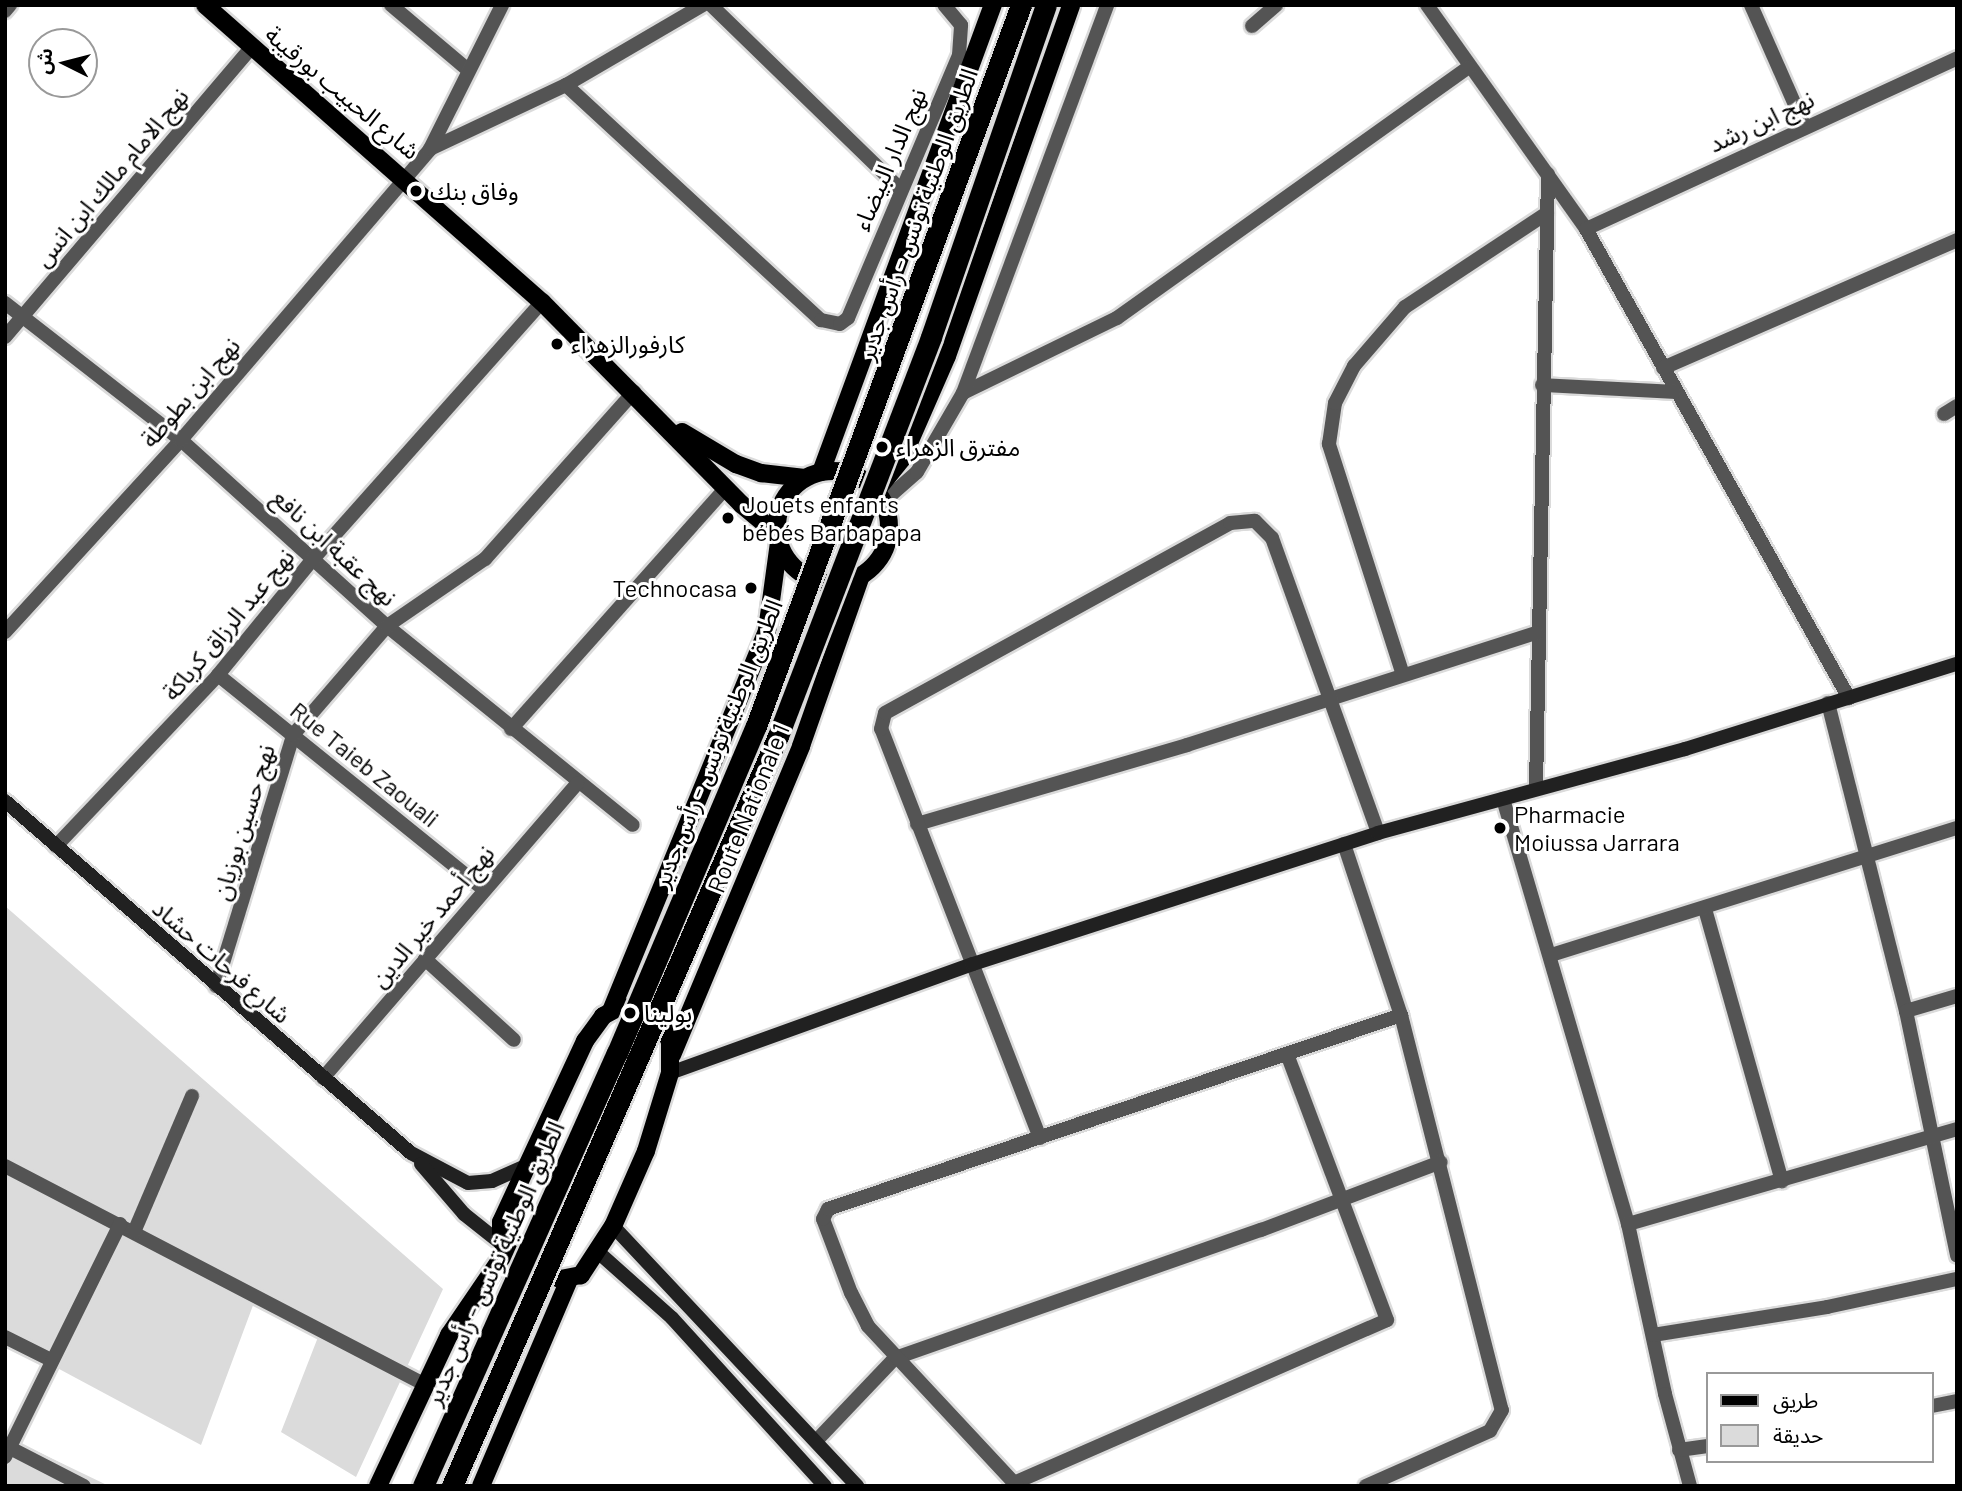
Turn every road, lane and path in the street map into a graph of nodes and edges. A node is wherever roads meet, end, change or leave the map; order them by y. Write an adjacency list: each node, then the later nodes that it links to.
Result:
1 (10, 5): 16 (street)
2 (205, 5): 18 (main road, شارع الحبيب بورقيبة)
3 (391, 5): 21 (street)
4 (502, 5): 21 (street)
5 (704, 5): 22 (street)
6 (711, 5): 27 (street)
7 (944, 5): 27 (street, نهج الدار البيضاء)
8 (993, 5): 44 (main road)
9 (1021, 5): 119 (highway, الطريق الوطنية تونس - رأس جدير, bridge)
10 (1046, 5): 120 (highway, الطريق الوطنية تونس - رأس جدير, bridge)
11 (1071, 5): 46 (main road)
12 (1107, 5): 39 (street)
13 (1276, 5): 17 (street)
14 (1427, 5): 20 (street)
15 (1751, 5): 23 (street)
16 (5, 11)
17 (1252, 26)
18 (251, 47): 26 (main road, شارع الحبيب بورقيبة); 33 (street, نهج الامام مالك ابن انس)
19 (1957, 58): 23 (street, نهج ابن رشد)
20 (1468, 68): 25 (street); 39 (street)
21 (467, 69): 24 (street)
22 (566, 85): 24 (street); 27 (street, نهج الدار البيضاء)
23 (1804, 125): 29 (street, نهج ابن رشد)
24 (430, 149): 26 (street, نهج ابن بطوطة)
25 (1548, 174): 28 (street); 29 (street)
26 (403, 175): 31 (main road, شارع الحبيب بورقيبة); 43 (street, نهج ابن بطوطة)
27 (900, 189)
28 (1547, 214): 36 (street); 55 (street)
29 (1586, 229): 35 (street)
30 (1957, 240): 35 (street)
31 (542, 302): 38 (main road, شارع الحبيب بورقيبة); 48 (street, نهج عبد الرزاق كرباكة)
32 (5, 303): 33 (street, نهج عقبة ابن نافع)
33 (22, 318): 34 (street, نهج الامام مالك ابن انس); 43 (street, نهج عقبة ابن نافع)
34 (5, 337)
35 (1663, 368): 37 (street)
36 (1542, 385): 37 (street); 52 (street)
37 (1674, 391): 56 (street)
38 (634, 392): 42 (main road, شارع الحبيب بورقيبة); 50 (street, نهج حسين بوزيان)
39 (963, 393): 46 (street)
40 (1957, 406): 41 (street)
41 (1944, 414)
42 (662, 419): 44 (main road); 45 (main road)
43 (181, 440): 48 (street, نهج عقبة ابن نافع); 51 (street, نهج ابن بطوطة)
44 (813, 475): 46 (main road); 47 (main road)
45 (726, 488): 47 (main road); 59 (street)
46 (880, 496): 49 (main road)
47 (778, 538): 49 (main road); 79 (main road)
48 (313, 559): 50 (street, نهج عقبة ابن نافع); 54 (street, نهج عبد الرزاق كرباكة)
49 (861, 576): 84 (main road, Route Nationale 1)
50 (387, 626): 59 (street, نهج عقبة ابن نافع); 60 (street, نهج حسين بوزيان)
51 (5, 632)
52 (1536, 633): 55 (street); 62 (street)
53 (1957, 664): 56 (street)
54 (218, 675): 60 (street, Rue Taieb Zaouali); 70 (street, نهج عبد الرزاق كرباكة)
55 (1403, 675): 57 (street)
56 (1849, 698): 58 (street)
57 (1328, 699): 65 (street); 65 (street); 68 (street)
58 (1828, 703): 62 (street); 71 (street)
59 (511, 729): 61 (street, نهج عقبة ابن نافع)
60 (293, 735): 72 (street, Rue Taieb Zaouali); 77 (street, نهج حسين بوزيان)
61 (577, 784): 66 (street, نهج عقبة ابن نافع); 72 (street, نهج أحمد خير الدين)
62 (1536, 788): 63 (street)
63 (1503, 799): 68 (street); 74 (street)
64 (5, 801): 70 (street, شارع فرحات حشاد)
65 (918, 824): 76 (street)
66 (633, 825)
67 (1957, 828): 71 (street)
68 (1378, 833): 69 (street)
69 (1344, 844): 76 (street); 81 (street)
70 (56, 846): 77 (street, شارع فرحات حشاد)
71 (1866, 856): 73 (street); 80 (street)
72 (483, 888): 75 (street, نهج أحمد خير الدين)
73 (1705, 909): 74 (street); 94 (street)
74 (1551, 955): 97 (street)
75 (425, 960): 82 (street); 85 (street, نهج أحمد خير الدين)
76 (973, 964): 84 (street); 89 (street)
77 (216, 986): 85 (street, شارع فرحات حشاد)
78 (1957, 996): 80 (street)
79 (611, 1010): 84 (main road); 93 (main road)
80 (1906, 1012): 88 (street)
81 (1401, 1015): 83 (street); 91 (street)
82 (513, 1040)
83 (1287, 1054): 89 (street); 95 (street)
84 (671, 1064): 98 (main road, Route Nationale 1)
85 (323, 1078): 90 (street, شارع فرحات حشاد)
86 (192, 1096): 99 (street)
87 (1957, 1129): 88 (street)
88 (1934, 1135): 94 (street); 102 (street)
89 (1040, 1138): 107 (street)
90 (411, 1153): 93 (street); 100 (street)
91 (1441, 1162): 95 (street); 124 (street)
92 (5, 1166): 96 (street)
93 (526, 1166): 100 (main road)
94 (1782, 1181): 97 (street)
95 (1343, 1199): 107 (street); 116 (street)
96 (120, 1224): 99 (street); 108 (street)
97 (1628, 1224): 105 (street)
98 (613, 1226): 101 (main road, Route Nationale 1); 112 (street)
99 (134, 1232): 109 (street)
100 (505, 1248): 104 (main road); 109 (main road)
101 (598, 1251): 104 (main road, Route Nationale 1); 122 (street)
102 (1957, 1256)
103 (1957, 1279): 105 (street)
104 (569, 1280): 121 (main road)
105 (1653, 1335): 114 (street)
106 (5, 1337): 108 (street)
107 (895, 1358): 112 (street); 116 (street)
108 (51, 1360): 115 (street)
109 (425, 1385): 118 (main road)
110 (1957, 1401): 111 (street)
111 (1934, 1406)
112 (816, 1441): 123 (street)
113 (1706, 1446): 114 (street)
114 (1679, 1450): 125 (street)
115 (8, 1452): 117 (street)
116 (1015, 1485)
117 (84, 1486)
118 (378, 1486)
119 (423, 1486)
120 (452, 1486)
121 (481, 1486)
122 (825, 1486)
123 (856, 1486)
124 (1366, 1486)
125 (1690, 1486)

